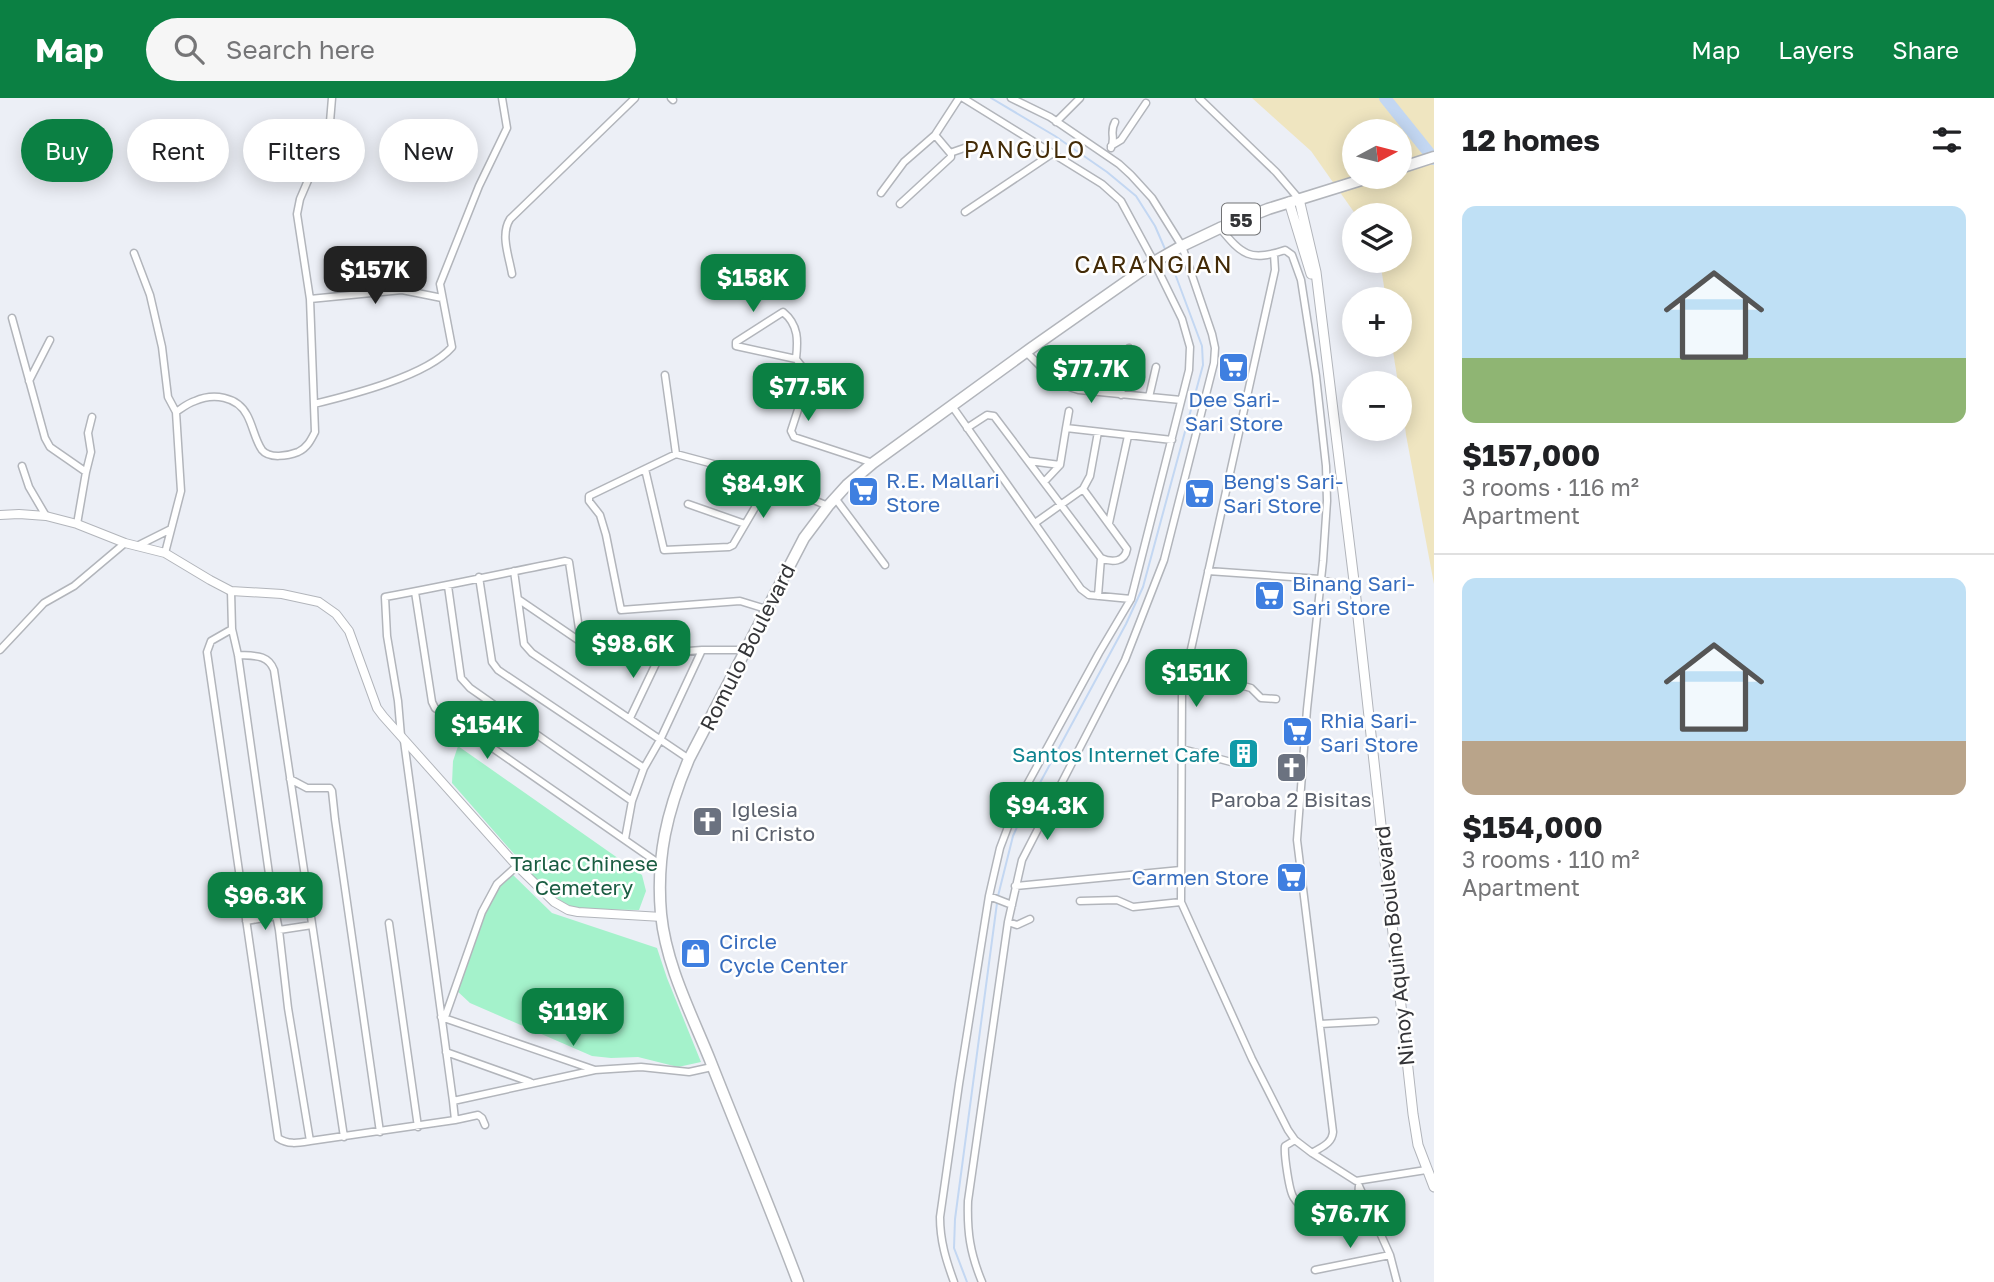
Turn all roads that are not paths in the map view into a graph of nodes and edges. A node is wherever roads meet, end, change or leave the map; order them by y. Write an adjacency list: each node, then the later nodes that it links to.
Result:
1 (332, 98): 31 (street)
2 (502, 98): 30 (street)
3 (635, 98): 29 (street)
4 (961, 98): 11 (street); 15 (street)
5 (1011, 98): 9 (street)
6 (1080, 98): 9 (street)
7 (1199, 98): 21 (street)
8 (1146, 103): 12 (street)
9 (1056, 122): 16 (street)
10 (1115, 122): 12 (street)
11 (935, 135): 14 (street); 20 (street)
12 (1111, 146): 16 (street)
13 (967, 148): 14 (street)
14 (950, 153): 22 (street)
15 (1053, 153): 23 (street); 28 (street)
16 (1107, 156): 25 (street)
17 (1434, 158): 18 (highway)
18 (1412, 164)
19 (1342, 186): 21 (highway, Romulo Boulevard / 55)
20 (881, 192)
21 (1298, 199): 24 (highway, Romulo Boulevard / 55); 83 (main road, Ninoy Aquino Boulevard)
22 (900, 204)
23 (965, 212)
24 (1220, 228): 25 (highway, Romulo Boulevard / 55); 27 (street)
25 (1182, 246): 28 (highway, Romulo Boulevard / 55); 112 (street)
26 (134, 253): 46 (street)
27 (1274, 254): 79 (street); 81 (street)
28 (1154, 262): 35 (highway, Romulo Boulevard / 55); 42 (street)
29 (512, 274)
30 (442, 298): 31 (street); 43 (street)
31 (310, 299): 43 (street)
32 (12, 318): 39 (street)
33 (50, 340): 39 (street)
34 (1129, 348): 40 (street)
35 (1026, 352): 40 (street); 44 (highway, Romulo Boulevard / 55)
36 (796, 359): 36 (street); 55 (street)
37 (1156, 367): 41 (street)
38 (665, 375): 53 (street)
39 (29, 381): 59 (street)
40 (1121, 395): 41 (street)
41 (1149, 397): 42 (street)
42 (1181, 400): 52 (street)
43 (314, 404): 46 (street)
44 (952, 406): 48 (street); 55 (highway, Romulo Boulevard / 55)
45 (1069, 411): 49 (street)
46 (176, 412): 72 (street)
47 (92, 417): 59 (street)
48 (967, 428): 54 (street); 68 (street)
49 (1066, 428): 50 (street); 56 (street)
50 (1098, 432): 51 (street); 62 (street)
51 (1128, 436): 52 (street); 69 (street)
52 (1172, 440): 88 (street)
53 (676, 454): 58 (street); 60 (street)
54 (1029, 461): 56 (street); 61 (street)
55 (873, 463): 63 (highway, Romulo Boulevard / 55)
56 (1060, 465): 61 (street)
57 (23, 466): 67 (street)
58 (645, 469): 71 (street); 89 (street)
59 (86, 472): 70 (street)
60 (770, 482): 63 (street); 71 (street)
61 (1044, 482): 65 (street)
62 (1083, 489): 65 (street); 69 (street)
63 (832, 502): 77 (street); 89 (highway, Romulo Boulevard / 55)
64 (688, 504): 71 (street)
65 (1061, 505): 68 (street); 76 (street)
66 (0, 515): 67 (street)
67 (46, 516): 70 (street)
68 (1034, 523): 86 (street)
69 (1109, 523): 76 (street)
70 (77, 524): 73 (street)
71 (745, 524)
72 (171, 529): 74 (street); 75 (street)
73 (125, 542): 74 (street); 92 (street)
74 (137, 546): 75 (street)
75 (165, 553): 84 (street)
76 (1101, 558): 86 (street)
77 (886, 565)
78 (514, 571): 80 (street); 87 (street); 91 (street)
79 (1208, 571): 81 (street); 97 (street)
80 (479, 578): 82 (street); 105 (street)
81 (1320, 579): 83 (street); 127 (street)
82 (448, 586): 85 (street); 107 (street)
83 (1354, 589): 141 (main road, Ninoy Aquino Boulevard)
84 (231, 591): 90 (street); 100 (street)
85 (415, 592): 100 (street); 108 (street)
86 (1098, 596): 88 (street)
87 (518, 598): 91 (street); 99 (street)
88 (1131, 598): 113 (street)
89 (766, 609): 94 (highway, Romulo Boulevard / 55)
90 (232, 629): 96 (street); 120 (street)
91 (581, 642): 95 (street)
92 (0, 650)
93 (702, 650): 94 (street); 95 (street); 101 (street)
94 (745, 650): 103 (highway, Romulo Boulevard / 55)
95 (661, 653): 99 (street)
96 (238, 655): 106 (street); 117 (street)
97 (1186, 671): 98 (street); 102 (street)
98 (1276, 699)
99 (630, 718): 101 (street)
100 (402, 739): 110 (street); 125 (street)
101 (660, 740): 103 (street); 105 (street)
102 (1182, 749): 104 (street); 111 (street)
103 (689, 759): 109 (highway, Romulo Boulevard / 55)
104 (1231, 762)
105 (644, 768): 107 (street)
106 (290, 779): 123 (street); 136 (street)
107 (632, 801): 108 (street)
108 (625, 839): 109 (street)
109 (661, 865): 118 (highway, Romulo Boulevard / 55)
110 (517, 866): 118 (street); 125 (street)
111 (1181, 870): 112 (street); 115 (street)
112 (1015, 886): 116 (street)
113 (989, 896): 116 (street); 147 (street)
114 (1080, 901): 115 (street)
115 (1181, 902): 138 (street)
116 (1012, 905): 121 (street)
117 (276, 916): 120 (street); 124 (street)
118 (662, 917): 129 (highway, Romulo Boulevard / 55)
119 (1030, 919): 121 (street)
120 (246, 921): 139 (street)
121 (1008, 922): 148 (street)
122 (389, 923): 135 (street)
123 (312, 925): 124 (street); 137 (street)
124 (279, 930): 139 (street)
125 (443, 1017): 128 (street); 130 (street)
126 (1375, 1021): 127 (street)
127 (1320, 1024): 140 (street)
128 (446, 1052): 131 (street); 132 (street)
129 (712, 1067): 130 (street); 146 (highway, Romulo Boulevard / 55)
130 (595, 1070): 131 (street)
131 (531, 1083): 132 (street)
132 (453, 1101): 133 (street)
133 (455, 1120): 134 (street); 135 (street)
134 (485, 1125)
135 (418, 1126): 136 (street)
136 (380, 1132): 137 (street)
137 (344, 1137): 139 (street)
138 (1295, 1140): 140 (street); 142 (street)
139 (310, 1141)
140 (1312, 1153): 142 (street)
141 (1426, 1170): 142 (street); 143 (main road, Ninoy Aquino Boulevard)
142 (1358, 1184): 144 (street)
143 (1434, 1186)
144 (1390, 1255): 145 (street); 149 (street)
145 (1315, 1270)
146 (798, 1282)
147 (954, 1282)
148 (982, 1282)
149 (1397, 1282)

